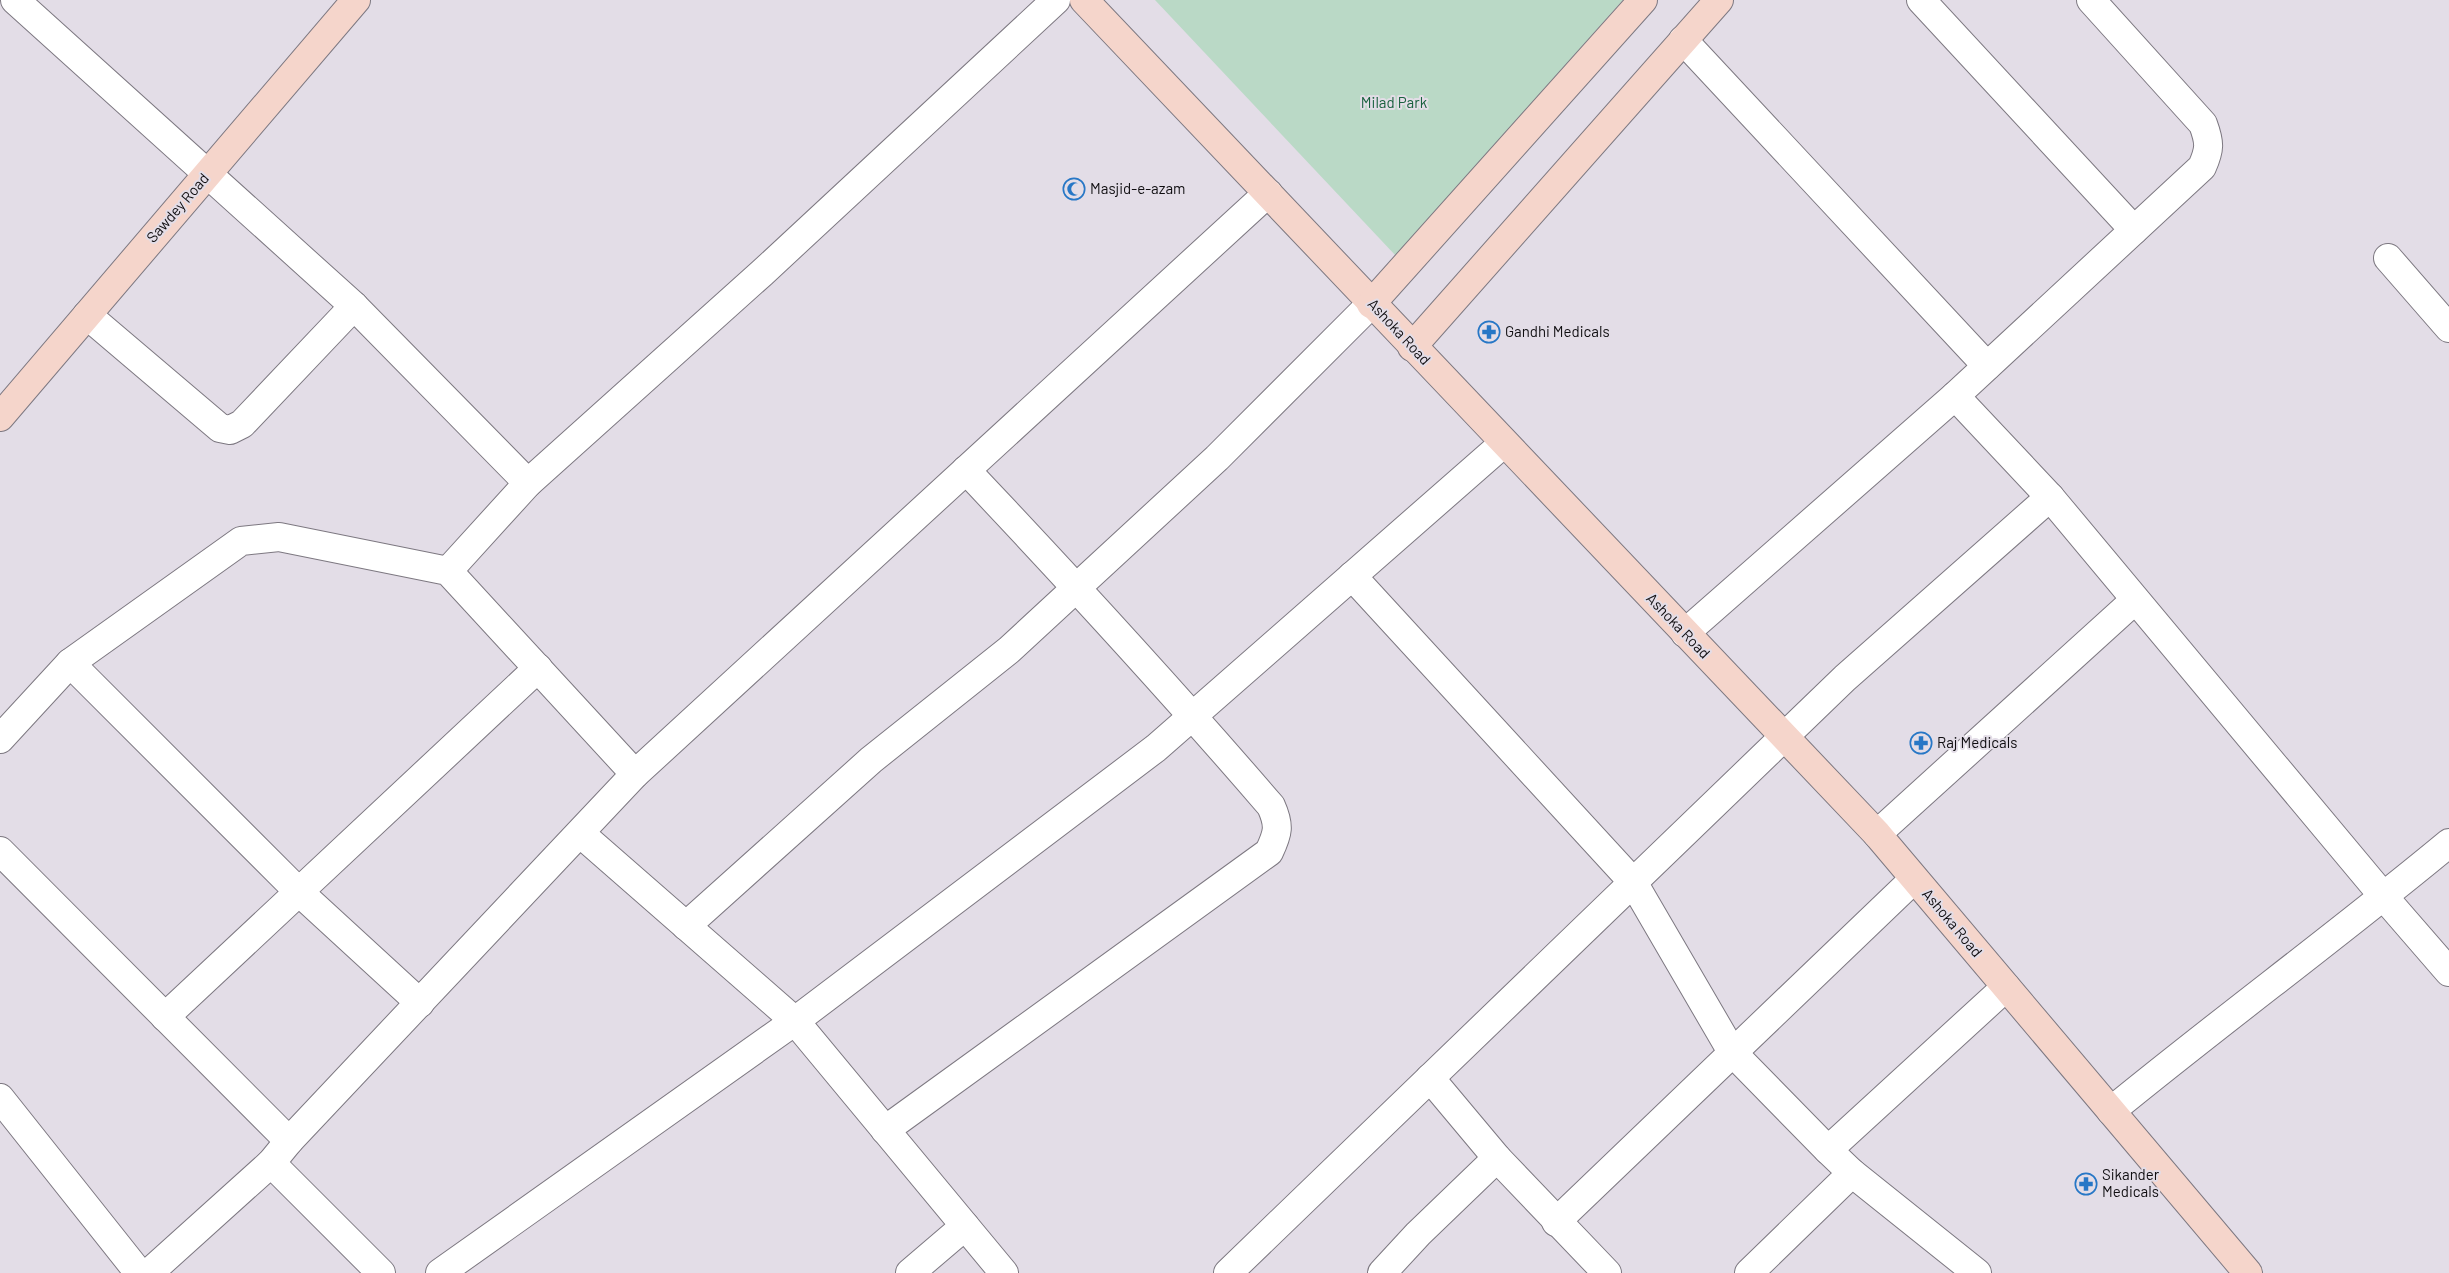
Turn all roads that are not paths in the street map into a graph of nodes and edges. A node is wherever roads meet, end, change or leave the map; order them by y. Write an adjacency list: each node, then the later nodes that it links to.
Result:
1 (356, 0): 10 (street, Sawdey Road)
2 (1056, 0): 24 (street)
3 (1084, 0): 11 (street, Ashoka Road)
4 (1643, 0): 14 (street)
5 (1719, 0): 9 (street)
6 (1921, 0): 12 (street)
7 (2091, 0): 12 (street)
8 (22, 2): 10 (street)
9 (1683, 40): 18 (street); 19 (street)
10 (207, 175): 15 (street); 16 (street, Sawdey Road)
11 (1268, 193): 14 (street, Ashoka Road); 23 (street)
12 (2134, 230): 19 (street)
13 (2388, 258): 17 (street)
14 (1372, 304): 18 (street, Ashoka Road); 28 (street)
15 (354, 306): 16 (street); 24 (street)
16 (87, 315): 21 (street, Sawdey Road)
17 (2449, 328)
18 (1412, 347): 22 (street, Ashoka Road)
19 (1987, 366): 20 (street)
20 (1955, 396): 25 (street); 30 (street)
21 (0, 417)
22 (1504, 443): 27 (street); 30 (street, Ashoka Road)
23 (966, 470): 28 (street); 36 (street)
24 (528, 483): 26 (street)
25 (2050, 497): 29 (street); 34 (street)
26 (448, 570): 31 (street); 32 (street)
27 (1352, 576): 33 (street); 42 (street)
28 (1078, 588): 33 (street); 45 (street)
29 (2135, 600): 38 (street); 44 (street)
30 (1685, 633): 34 (street, Ashoka Road)
31 (70, 663): 35 (street); 43 (street)
32 (538, 668): 36 (street); 43 (street)
33 (1193, 715): 50 (street); 55 (street)
34 (1784, 737): 38 (street, Ashoka Road); 42 (street)
35 (0, 740)
36 (635, 774): 37 (street)
37 (581, 834): 45 (street); 48 (street)
38 (1876, 834): 41 (street, Ashoka Road)
39 (2449, 843): 44 (street)
40 (0, 852): 49 (street)
41 (1914, 879): 47 (street, Ashoka Road); 51 (street)
42 (1634, 882): 51 (street); 52 (street)
43 (298, 891): 48 (street); 49 (street)
44 (2384, 897): 46 (street); 54 (street)
45 (686, 926): 50 (street)
46 (2449, 972)
47 (2006, 987): 54 (street, Ashoka Road); 57 (street)
48 (420, 1003): 56 (street)
49 (165, 1017): 56 (street)
50 (795, 1021): 55 (street); 66 (street)
51 (1732, 1052): 57 (street); 61 (street)
52 (1430, 1078): 58 (street); 69 (street)
53 (0, 1098): 63 (street)
54 (2111, 1111): 74 (street, Ashoka Road)
55 (885, 1130): 62 (street)
56 (288, 1141): 59 (street)
57 (1828, 1150): 60 (street)
58 (1497, 1158): 61 (street); 70 (street)
59 (271, 1163): 64 (street); 65 (street)
60 (1852, 1173): 72 (street); 73 (street)
61 (1556, 1222): 71 (street)
62 (964, 1226): 67 (street); 68 (street)
63 (139, 1273)
64 (149, 1273)
65 (381, 1273)
66 (440, 1273)
67 (910, 1273)
68 (1004, 1273)
69 (1228, 1273)
70 (1382, 1273)
71 (1607, 1273)
72 (1749, 1273)
73 (1977, 1273)
74 (2248, 1273)

